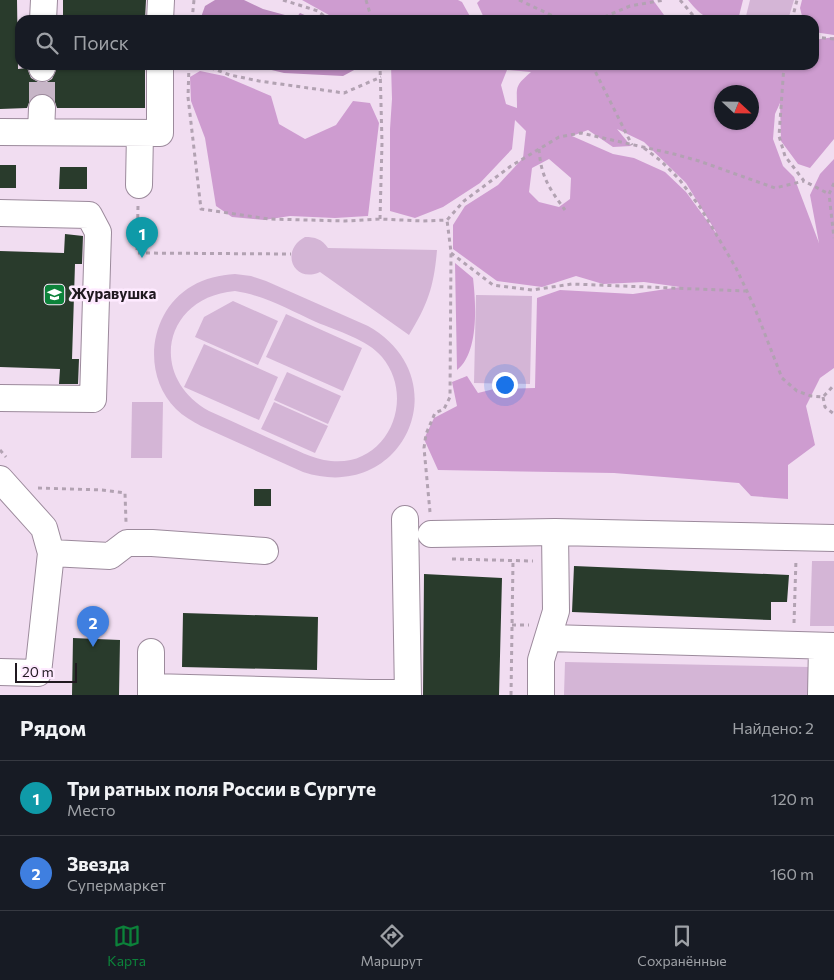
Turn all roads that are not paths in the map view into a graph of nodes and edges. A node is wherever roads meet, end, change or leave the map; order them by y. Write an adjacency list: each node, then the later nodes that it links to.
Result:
1 (44, 0): 3 (lane)
2 (160, 0): 4 (lane)
3 (43, 15)
4 (160, 15)
5 (160, 70): 7 (lane)
6 (0, 132): 7 (lane)
7 (140, 133): 8 (lane)
8 (139, 185)
9 (0, 213): 10 (lane)
10 (0, 398)
11 (0, 479): 17 (lane)
12 (405, 519): 23 (lane)
13 (555, 532): 14 (lane); 15 (lane); 18 (lane)
14 (431, 534)
15 (834, 538)
16 (265, 551): 17 (lane)
17 (51, 553): 21 (lane)
18 (549, 638): 19 (lane); 24 (lane)
19 (828, 646): 25 (lane)
20 (151, 652): 22 (lane)
21 (0, 672)
22 (151, 691): 23 (lane)
23 (408, 694)
24 (541, 695)
25 (821, 695)

